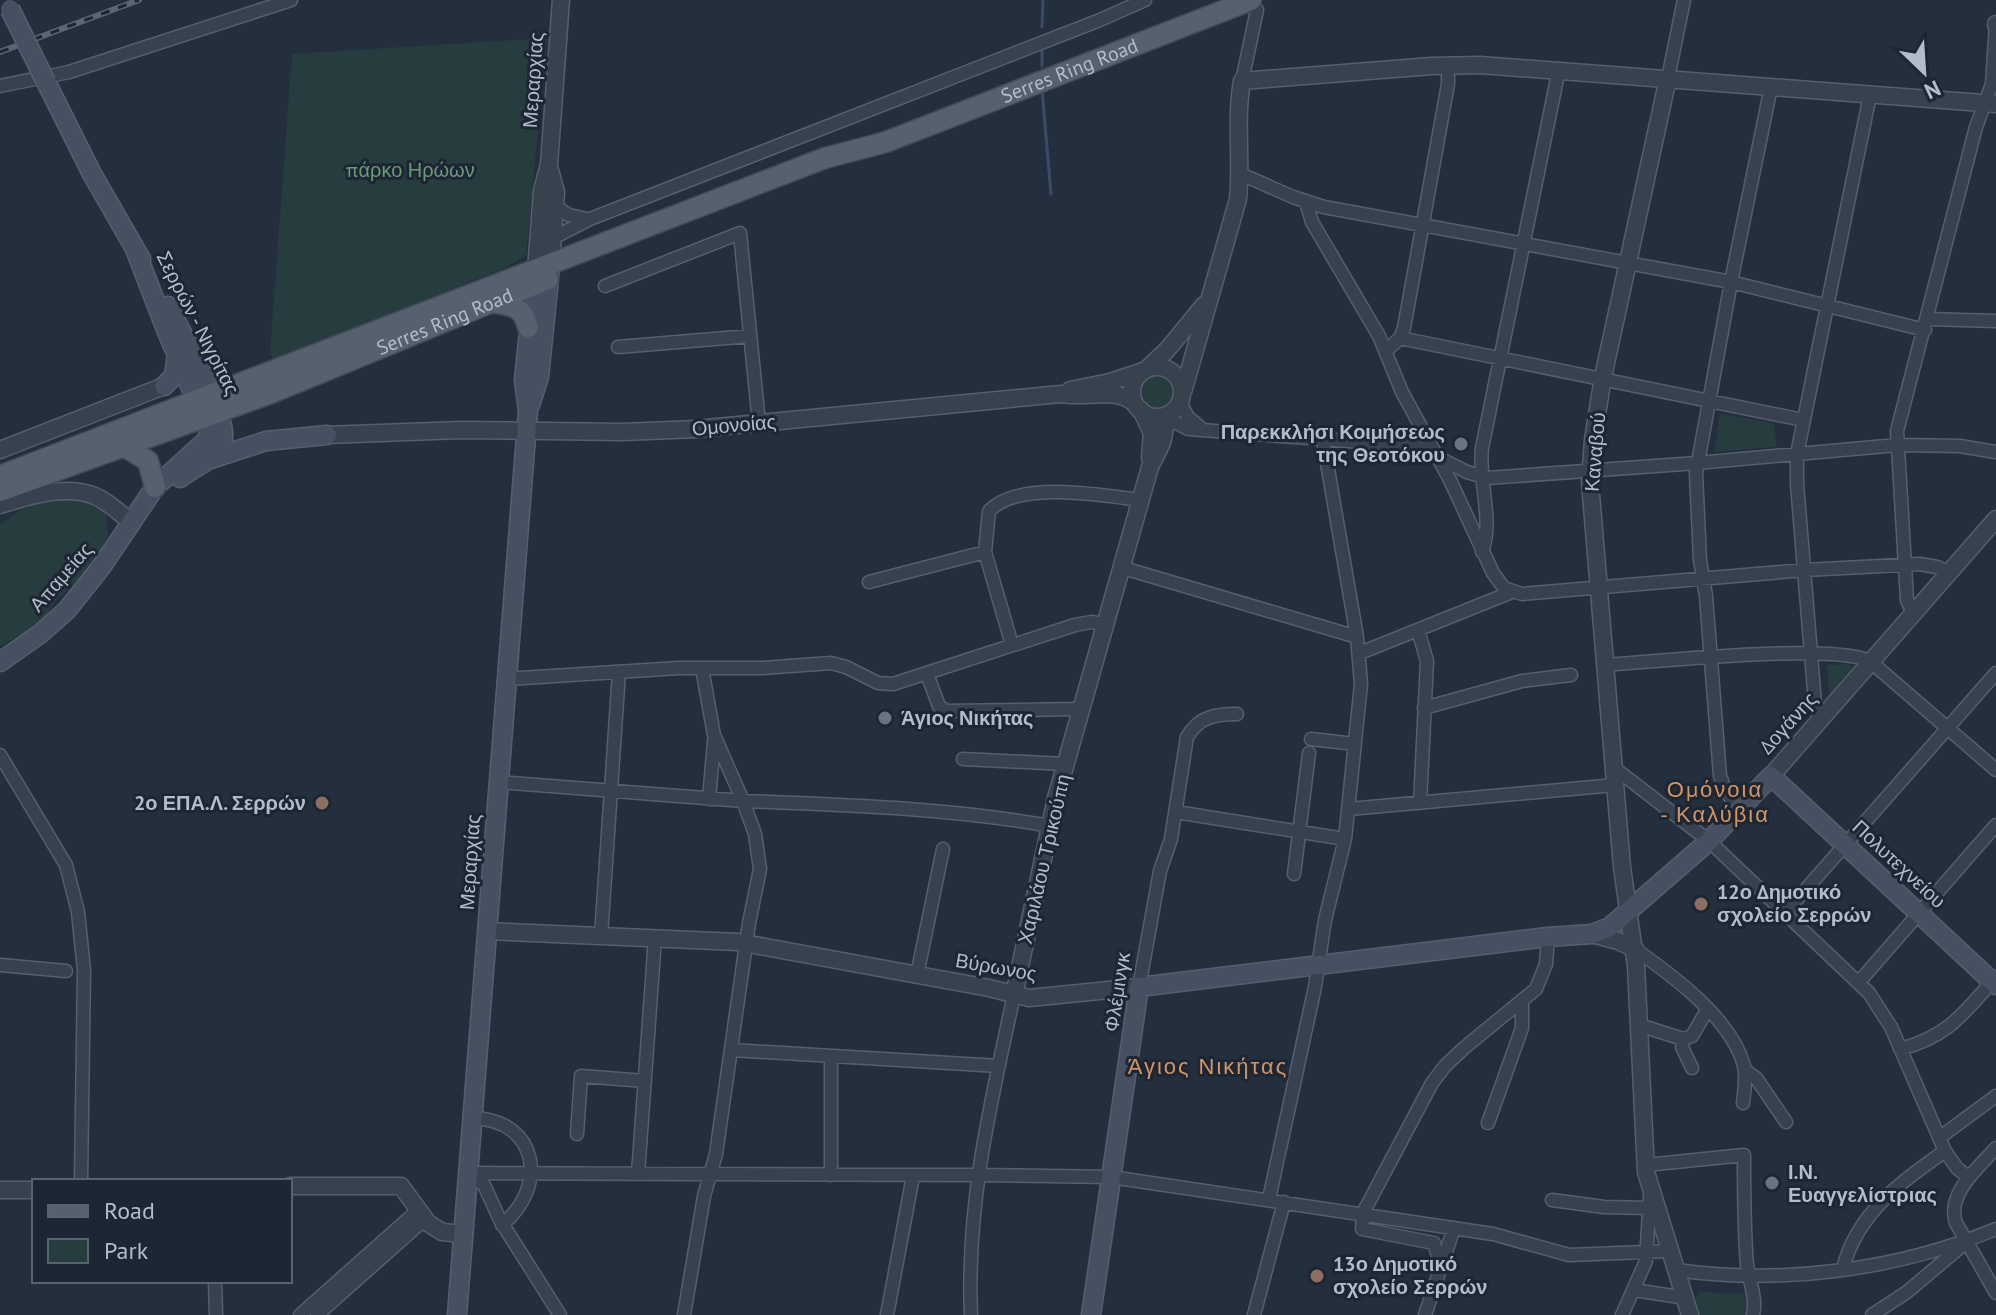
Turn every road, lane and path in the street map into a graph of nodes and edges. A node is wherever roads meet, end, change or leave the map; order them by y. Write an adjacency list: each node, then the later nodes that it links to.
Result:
1 (6, 0): 26 (main road, Σερρών - Νιγρίτας, bridge)
2 (291, 0): 14 (street)
3 (561, 0): 18 (street, Μεραρχίας)
4 (1145, 0): 22 (street)
5 (1684, 0): 12 (street, Καναβού)
6 (0, 4): 9 (street)
7 (1254, 5): 13 (street, Χαριλάου Τρικούπη); 28 (main road, Serres Ring Road)
8 (1996, 24): 17 (street)
9 (11, 28)
10 (1448, 65): 11 (street); 13 (street); 23 (street)
11 (1559, 69): 12 (street); 25 (street)
12 (1668, 78): 15 (street); 27 (street, Καναβού)
13 (1242, 81): 19 (street, Χαριλάου Τρικούπη)
14 (0, 86)
15 (1771, 87): 16 (street); 29 (street)
16 (1870, 95): 17 (street); 33 (street)
17 (1991, 104): 35 (street)
18 (549, 164): 21 (street, Μεραρχίας); 28 (street, Μεραρχίας)
19 (1241, 174): 20 (street); 31 (street, Χαριλάου Τρικούπη)
20 (1306, 202): 23 (street); 40 (street)
21 (554, 206): 22 (street); 24 (street, Μεραρχίας)
22 (590, 219): 24 (street)
23 (1422, 225): 25 (street); 38 (street)
24 (553, 238): 28 (street, Μεραρχίας)
25 (1523, 244): 27 (street); 42 (street)
26 (135, 249): 41 (main road, Σερρών - Νιγρίτας); 48 (main road, Σερρών - Νιγρίτας)
27 (1629, 264): 29 (street); 44 (street, Καναβού)
28 (542, 274): 32 (main road, Serres Ring Road); 36 (main road, Μεραρχίας); 48 (main road, Serres Ring Road); 51 (main road, Μεραρχίας)
29 (1731, 282): 33 (street); 47 (street)
30 (605, 286): 37 (street)
31 (1207, 300): 43 (street); 49 (street, Χαριλάου Τρικούπη)
32 (491, 302): 36 (main road); 48 (main road, Serres Ring Road)
33 (1828, 304): 35 (street); 52 (street)
34 (1996, 321): 35 (street)
35 (1926, 324): 57 (street)
36 (528, 327): 51 (main road, Μεραρχίας)
37 (750, 336): 39 (street); 53 (street)
38 (1400, 338): 40 (street); 42 (street)
39 (618, 347)
40 (1386, 351): 62 (street)
41 (177, 354): 45 (main road); 48 (main road, Σερρών - Νιγρίτας)
42 (1502, 357): 44 (street); 69 (street)
43 (1146, 369): 46 (street); 49 (street); 50 (street)
44 (1603, 377): 47 (street); 67 (street, Καναβού)
45 (164, 386): 48 (main road); 59 (street)
46 (1061, 394): 50 (street, Ομονοίας); 53 (street, Ομονοίας)
47 (1709, 399): 52 (street); 65 (street)
48 (205, 404): 58 (main road, Serres Ring Road); 64 (main road, Σερρών - Νιγρίτας); 68 (main road, Serres Ring Road); 70 (main road, Σερρών - Νιγρίτας)
49 (1176, 405): 50 (street); 54 (street); 60 (street, Χαριλάου Τρικούπη)
50 (1138, 407): 66 (street)
51 (527, 420): 53 (street, Ομονοίας); 55 (street, Ομονοίας); 102 (main road, Μεραρχίας)
52 (1803, 420): 63 (street)
53 (759, 423)
54 (1201, 428): 56 (street); 60 (street)
55 (327, 435): 64 (main road)
56 (1323, 440): 62 (street); 89 (street)
57 (1897, 445): 61 (street); 63 (street); 78 (street)
58 (124, 446): 70 (main road); 71 (main road, Serres Ring Road)
59 (0, 450)
60 (1159, 451): 66 (street, Χαριλάου Τρικούπη)
61 (1996, 452)
62 (1435, 454): 69 (street); 77 (street)
63 (1797, 454): 65 (street); 80 (street)
64 (211, 459): 74 (main road)
65 (1697, 463): 67 (street); 82 (street)
66 (1150, 467): 72 (street, Χαριλάου Τρικούπη)
67 (1590, 471): 69 (street); 84 (street, Καναβού)
68 (0, 476)
69 (1480, 477): 77 (street)
70 (155, 487): 74 (main road, Σερρών - Νιγρίτας)
71 (0, 491)
72 (1140, 500): 76 (street); 79 (street, Χαριλάου Τρικούπη)
73 (0, 505): 74 (street)
74 (137, 516): 94 (main road, Απαμείας)
75 (1996, 519): 81 (street, Δογάνης)
76 (985, 552): 83 (street); 90 (street)
77 (1482, 552): 85 (street)
78 (1905, 565): 80 (street); 81 (street); 86 (street)
79 (1120, 567): 87 (street, Χαριλάου Τρικούπη); 89 (street)
80 (1805, 570): 82 (street); 92 (street)
81 (1948, 572): 86 (street, Δογάνης)
82 (1703, 578): 84 (street); 93 (street)
83 (869, 582)
84 (1597, 587): 85 (street); 96 (street, Καναβού)
85 (1512, 592): 88 (street)
86 (1913, 613): 95 (street, Δογάνης)
87 (1104, 624): 90 (street); 104 (street, Χαριλάου Τρικούπη)
88 (1418, 630): 91 (street); 103 (street)
89 (1357, 637): 91 (street)
90 (1012, 645): 100 (street)
91 (1360, 653): 110 (street)
92 (1812, 654): 93 (street); 95 (street); 106 (street)
93 (1711, 658): 96 (street); 125 (street)
94 (0, 662)
95 (1871, 662): 106 (street, Δογάνης); 107 (street)
96 (1604, 665): 115 (street, Καναβού)
97 (702, 668): 98 (street); 100 (street); 108 (street)
98 (619, 672): 102 (street); 120 (street)
99 (1996, 673): 107 (street)
100 (927, 674): 104 (street)
101 (1571, 675): 103 (street)
102 (506, 679): 118 (main road, Μεραρχίας)
103 (1424, 708): 123 (street)
104 (1080, 709): 114 (street, Χαριλάου Τρικούπη)
105 (1237, 714): 126 (street, Φλέμινγκ)
106 (1821, 719): 117 (street, Δογάνης)
107 (1948, 728): 116 (street); 132 (street)
108 (714, 735): 121 (street); 122 (street)
109 (1311, 739): 110 (street)
110 (1355, 744): 124 (street)
111 (1309, 753): 129 (street)
112 (0, 755): 183 (street)
113 (963, 759): 114 (street)
114 (1065, 764): 128 (street, Χαριλάου Τρικούπη)
115 (1613, 767): 119 (street, Καναβού); 130 (street)
116 (1996, 770)
117 (1771, 776): 125 (main road, Δογάνης); 132 (main road, Πολυτεχνείου)
118 (497, 782): 120 (street); 138 (main road, Μεραρχίας)
119 (1615, 785): 123 (street); 135 (street, Καναβού)
120 (611, 791): 121 (street); 140 (street)
121 (709, 799): 122 (street)
122 (743, 801): 128 (street); 143 (street)
123 (1420, 803): 124 (street)
124 (1349, 809): 131 (street)
125 (1740, 809): 130 (main road, Δογάνης)
126 (1176, 812): 129 (street); 151 (street, Φλέμινγκ)
127 (1996, 825): 137 (street)
128 (1050, 826): 152 (street, Χαριλάου Τρικούπη)
129 (1299, 831): 131 (street); 134 (street)
130 (1709, 841): 135 (main road, Δογάνης); 136 (street)
131 (1344, 844): 146 (street)
132 (1845, 844): 136 (street); 137 (main road, Πολυτεχνείου)
133 (943, 849): 148 (street)
134 (1294, 874)
135 (1630, 910): 139 (main road, Δογάνης); 144 (street, Καναβού)
136 (1785, 913): 150 (street)
137 (1919, 913): 149 (main road, Πολυτεχνείου); 150 (street)
138 (487, 931): 140 (street, Βύρωνος); 166 (main road, Μεραρχίας)
139 (1592, 934): 141 (main road, Βύρωνος); 144 (street)
140 (601, 936): 142 (street, Βύρωνος)
141 (1548, 937): 146 (main road, Βύρωνος); 153 (street)
142 (655, 938): 143 (street, Βύρωνος); 163 (street)
143 (746, 943): 148 (street, Βύρωνος); 158 (street)
144 (1635, 949): 154 (street); 155 (street, Καναβού)
145 (0, 965): 147 (street)
146 (1318, 966): 151 (main road, Βύρωνος); 188 (street)
147 (66, 971)
148 (917, 975): 152 (street, Βύρωνος)
149 (1995, 981): 157 (street)
150 (1859, 982): 157 (street)
151 (1139, 987): 152 (street, Βύρωνος); 181 (main road, Φλέμινγκ)
152 (1014, 995): 160 (street, Χαριλάου Τρικούπη)
153 (1522, 1000): 168 (street); 192 (street)
154 (1707, 1010): 156 (street); 162 (street)
155 (1639, 1025): 156 (street); 173 (street, Καναβού)
156 (1683, 1039): 161 (street)
157 (1900, 1049): 170 (street)
158 (731, 1050): 159 (street); 177 (street)
159 (831, 1056): 160 (street); 178 (street)
160 (999, 1066): 179 (street, Χαριλάου Τρικούπη)
161 (1692, 1068)
162 (1745, 1070): 165 (street); 167 (street)
163 (645, 1081): 169 (street); 176 (street)
164 (1996, 1096): 170 (street)
165 (1743, 1103)
166 (473, 1118): 174 (main road, Μεραρχίας); 175 (street)
167 (1786, 1122)
168 (1488, 1123)
169 (577, 1134)
170 (1939, 1138): 172 (street)
171 (1996, 1148): 182 (street)
172 (1945, 1151): 182 (street); 202 (street)
173 (1646, 1165): 185 (street, Καναβού); 204 (street)
174 (467, 1173): 175 (street); 194 (street); 197 (main road, Μεραρχίας)
175 (532, 1173): 176 (street); 194 (street)
176 (638, 1174): 177 (street)
177 (710, 1174): 178 (street); 214 (street)
178 (831, 1175): 180 (street)
179 (978, 1175): 180 (street); 181 (street); 216 (street, Χαριλάου Τρικούπη)
180 (913, 1176): 215 (street)
181 (1111, 1177): 188 (street); 217 (main road, Φλέμινγκ)
182 (1969, 1178): 198 (street)
183 (81, 1179)
184 (292, 1186): 193 (street)
185 (1650, 1188): 191 (street); 199 (street, Καναβού)
186 (0, 1190): 187 (street)
187 (32, 1190)
188 (1269, 1199): 190 (street)
189 (1552, 1200): 191 (street)
190 (1284, 1202): 192 (street); 218 (street)
191 (1649, 1208): 200 (street)
192 (1363, 1213): 195 (street); 201 (street)
193 (421, 1216): 197 (street); 210 (street); 211 (street)
194 (502, 1225): 213 (street)
195 (1454, 1228): 200 (street); 201 (street)
196 (1996, 1229): 198 (street)
197 (464, 1234): 212 (main road, Μεραρχίας)
198 (1967, 1241): 202 (street); 207 (street); 222 (street)
199 (1669, 1251): 200 (street); 203 (street, Καναβού)
200 (1647, 1253): 206 (street)
201 (1441, 1266): 219 (street)
202 (1843, 1269): 204 (street)
203 (1676, 1270): 204 (street); 208 (street, Καναβού)
204 (1748, 1277): 221 (street)
205 (215, 1283): 209 (street)
206 (1634, 1290): 208 (street); 220 (street)
207 (1996, 1293)
208 (1688, 1307)
209 (216, 1315)
210 (300, 1315)
211 (317, 1315)
212 (457, 1315)
213 (560, 1315)
214 (684, 1315)
215 (887, 1315)
216 (971, 1315)
217 (1091, 1315)
218 (1254, 1315)
219 (1425, 1315)
220 (1622, 1315)
221 (1753, 1315)
222 (1872, 1315)

